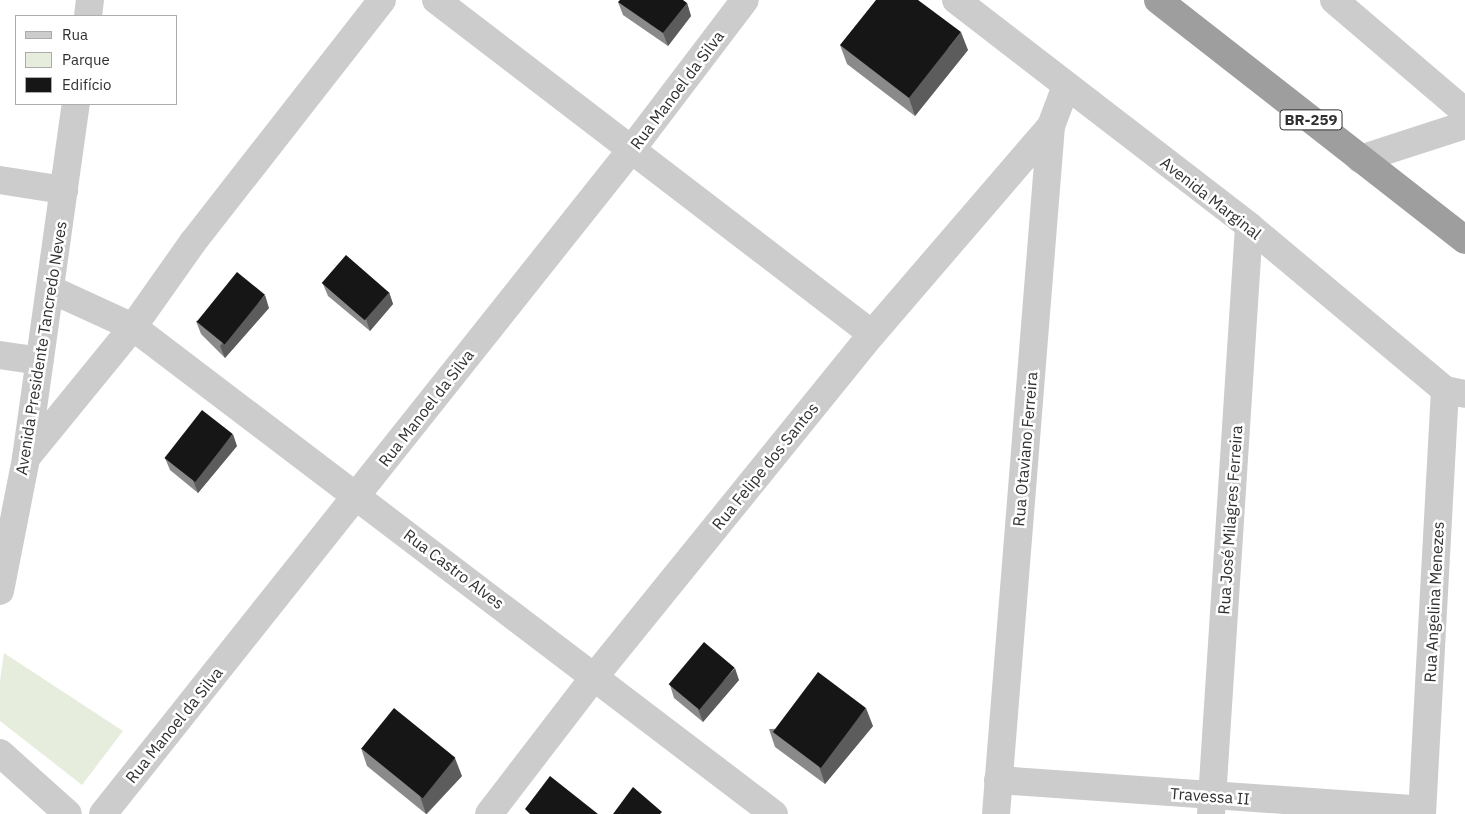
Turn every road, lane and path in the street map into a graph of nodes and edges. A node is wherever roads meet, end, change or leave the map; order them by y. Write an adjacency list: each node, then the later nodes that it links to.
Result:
1 (90, 0): 8 (street)
2 (382, 0): 21 (street)
3 (436, 0): 14 (street)
4 (745, 0): 14 (street, Rua Manoel da Silva)
5 (956, 0): 9 (street, Avenida Marginal)
6 (1158, 0): 15 (highway, BR-259)
7 (1334, 0): 11 (street)
8 (88, 15)
9 (1066, 86): 13 (street, Rua Otaviano Ferreira); 18 (street, Avenida Marginal)
10 (76, 105): 17 (street, Avenida Presidente Tancredo Neves)
11 (1465, 112)
12 (1465, 125): 15 (street)
13 (1051, 126): 22 (street, Rua Felipe dos Santos); 32 (street, Rua Otaviano Ferreira)
14 (631, 150): 22 (street); 27 (street, Rua Manoel da Silva)
15 (1360, 159): 19 (highway, BR-259)
16 (0, 180): 17 (street)
17 (64, 190): 20 (street, Avenida Presidente Tancredo Neves)
18 (1249, 226): 25 (street, Avenida Marginal); 33 (street, Rua José Milagres Ferreira)
19 (1465, 240)
20 (50, 289): 21 (street, Rua Castro Alves); 24 (street, Avenida Presidente Tancredo Neves)
21 (132, 327): 26 (street); 27 (street, Rua Castro Alves)
22 (872, 334): 30 (street, Rua Felipe dos Santos)
23 (0, 355): 24 (street)
24 (40, 361): 26 (street, Avenida Presidente Tancredo Neves)
25 (1455, 392): 34 (street, Rua Angelina Menezes)
26 (26, 458): 28 (street, Avenida Presidente Tancredo Neves)
27 (357, 495): 30 (street, Rua Castro Alves); 36 (street, Rua Manoel da Silva)
28 (5, 540): 29 (street, Avenida Presidente Tancredo Neves)
29 (0, 591)
30 (595, 676): 37 (street, Rua Felipe dos Santos); 38 (street, Rua Castro Alves)
31 (0, 753): 35 (street)
32 (998, 780): 33 (street, Travessa II); 39 (street, Rua Otaviano Ferreira)
33 (1212, 805): 34 (street, Travessa II)
34 (1422, 812)
35 (68, 814)
36 (103, 814)
37 (489, 814)
38 (774, 814)
39 (996, 814)

